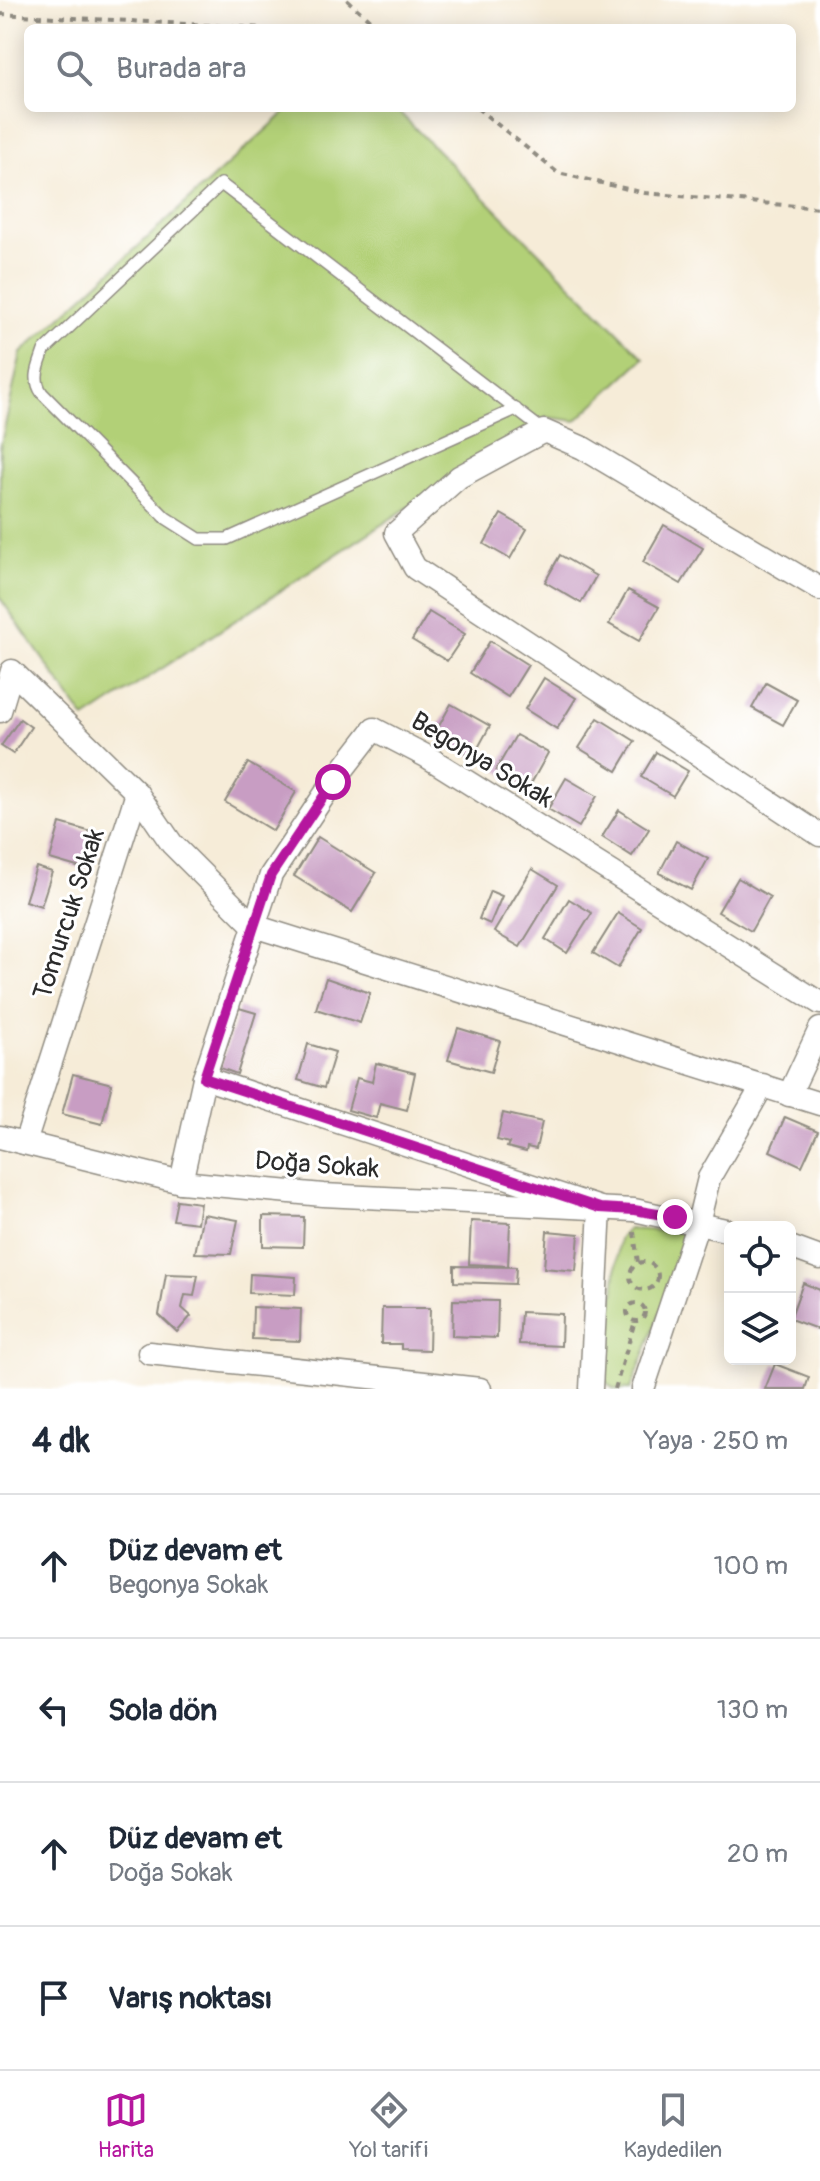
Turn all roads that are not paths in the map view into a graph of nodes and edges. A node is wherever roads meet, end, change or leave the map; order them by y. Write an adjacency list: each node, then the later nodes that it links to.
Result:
1 (516, 409): 1 (lane); 2 (lane)
2 (544, 431): 3 (street); 6 (street)
3 (820, 589)
4 (0, 711): 5 (street)
5 (137, 793): 7 (street); 15 (street, Tomurcuk Sokak)
6 (820, 835)
7 (254, 926): 8 (street, Begonya Sokak); 10 (street, Begonya Sokak); 11 (street)
8 (820, 1003)
9 (820, 1029): 12 (street)
10 (204, 1078): 16 (street, Begonya Sokak); 17 (street)
11 (763, 1085): 12 (street); 18 (street)
12 (789, 1095): 13 (street)
13 (820, 1104)
14 (0, 1137): 15 (street, Doğa Sokak)
15 (25, 1143): 16 (street, Doğa Sokak)
16 (181, 1182): 17 (street, Doğa Sokak)
17 (600, 1208): 18 (street, Doğa Sokak); 24 (street)
18 (698, 1223): 19 (street, Doğa Sokak); 25 (street)
19 (724, 1230)
20 (796, 1249): 21 (street)
21 (820, 1258)
22 (149, 1353): 23 (street)
23 (480, 1389)
24 (591, 1389)
25 (643, 1389)

